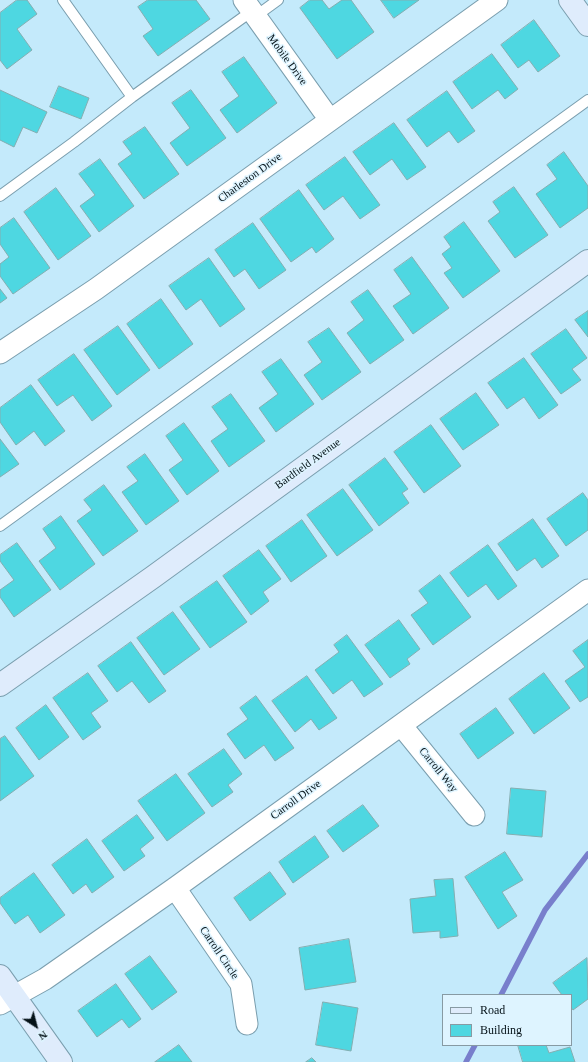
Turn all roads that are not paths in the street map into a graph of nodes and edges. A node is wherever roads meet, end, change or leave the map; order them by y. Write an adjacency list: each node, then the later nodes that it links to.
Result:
1 (63, 0): 7 (lane)
2 (278, 0): 5 (lane)
3 (497, 0): 9 (street, Charleston Drive)
4 (570, 0): 6 (street)
5 (250, 9): 7 (lane); 9 (street, Mobile Drive)
6 (588, 25)
7 (132, 96): 10 (lane)
8 (588, 100): 13 (lane)
9 (330, 120): 12 (street, Charleston Drive)
10 (0, 196)
11 (588, 261): 15 (street, Bardfield Avenue)
12 (0, 353)
13 (0, 526)
14 (588, 590): 18 (street, Carroll Drive)
15 (27, 666): 16 (street, Bardfield Avenue); 17 (street, Bardfield Avenue)
16 (0, 677)
17 (0, 685)
18 (401, 725): 19 (street, Carroll Way); 20 (street, Carroll Drive)
19 (474, 815)
20 (175, 888): 22 (street, Carroll Drive); 23 (street, Carroll Circle)
21 (0, 976): 22 (street)
22 (7, 1000): 24 (street)
23 (247, 1024)
24 (61, 1062)

